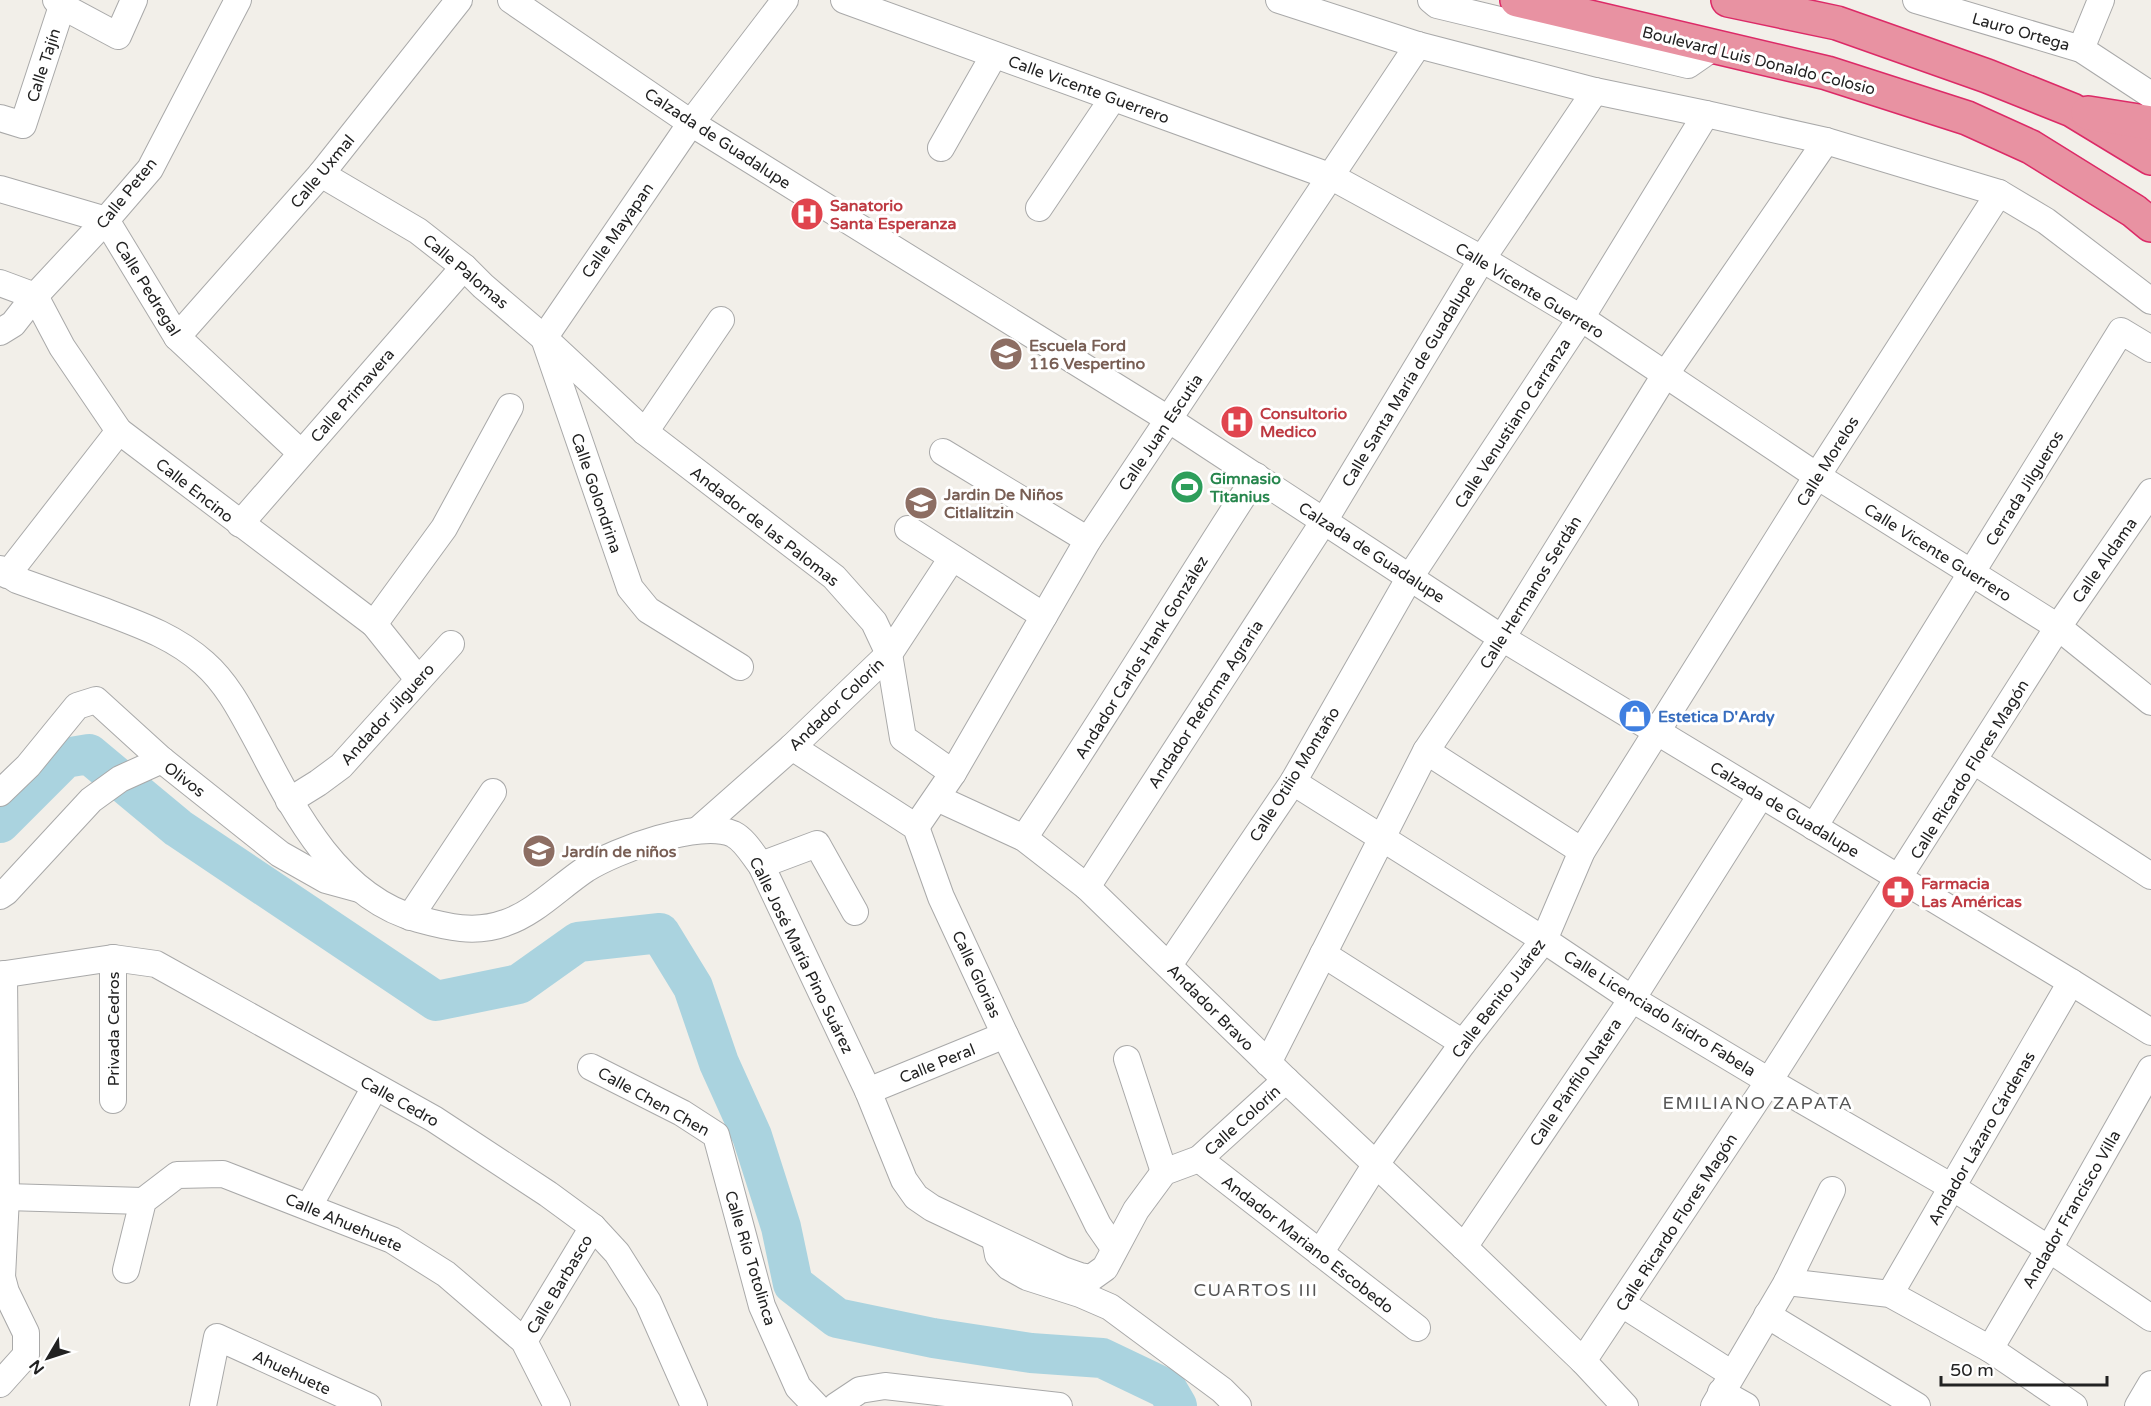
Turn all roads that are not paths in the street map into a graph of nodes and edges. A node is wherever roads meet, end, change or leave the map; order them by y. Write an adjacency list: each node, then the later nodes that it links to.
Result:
1 (134, 0): 14 (street)
2 (238, 0): 36 (street, Calle Peten)
3 (459, 0): 31 (street, Calle Uxmal)
4 (511, 0): 26 (street, Calzada de Guadalupe)
5 (785, 0): 26 (street, Calle Mayapan)
6 (844, 0): 19 (street, Calle Vicente Guerrero)
7 (1279, 0): 16 (street)
8 (1431, 0): 17 (street)
9 (1517, 0): 17 (highway, Boulevard Luis Donaldo Colosio)
10 (1728, 0): 15 (highway)
11 (1794, 0): 15 (street)
12 (1916, 0): 18 (street, Lauro Ortega)
13 (2101, 0): 18 (street)
14 (59, 3): 25 (street, Calle Tajín)
15 (1836, 23): 23 (highway)
16 (1418, 45): 20 (street); 32 (street, Calle Juan Escutia)
17 (1714, 47): 37 (highway, Boulevard Luis Donaldo Colosio)
18 (2081, 49): 21 (street, Lauro Ortega)
19 (994, 55): 22 (street, Calle Vicente Guerrero); 29 (street)
20 (1595, 92): 24 (street); 38 (street, Calle Santa María de Guadalupe)
21 (2151, 96)
22 (1113, 98): 32 (street, Calle Vicente Guerrero); 35 (street)
23 (2072, 110): 27 (highway); 30 (highway)
24 (1706, 114): 28 (street); 43 (street, Calle Venustiano Carranza)
25 (12, 121)
26 (691, 123): 47 (street, Calle Mayapan); 51 (street, Calzada de Guadalupe)
27 (2151, 123)
28 (1826, 141): 34 (street); 49 (street, Calle Hermanos Serdán)
29 (941, 148)
30 (2151, 158)
31 (321, 174): 39 (street, Calle Palomas); 46 (street, Calle Uxmal)
32 (1332, 177): 38 (street, Calle Vicente Guerrero); 51 (street, Calle Juan Escutia)
33 (0, 189): 36 (street)
34 (2000, 193): 42 (street); 57 (street, Calle Morelos)
35 (1039, 208)
36 (106, 220): 41 (street, Calle Peten); 46 (street, Calle Pedregal)
37 (2151, 225)
38 (1482, 259): 43 (street, Calle Vicente Guerrero); 59 (street, Calle Santa María de Guadalupe)
39 (464, 267): 47 (street, Calle Palomas); 55 (street, Calle Primavera)
40 (0, 282): 41 (street)
41 (35, 296): 45 (street, Calle Peten); 52 (street, Calle Encino)
42 (2151, 301)
43 (1581, 318): 49 (street, Calle Vicente Guerrero); 66 (street, Calle Venustiano Carranza)
44 (721, 320): 53 (street)
45 (0, 332)
46 (177, 337): 55 (street, Calle Pedregal)
47 (544, 338): 53 (street, Andador de las Palomas); 73 (street, Calle Golondrina)
48 (2151, 349): 65 (street, Cerrada Jilgueros)
49 (1665, 375): 57 (street, Calle Vicente Guerrero); 70 (street, Calle Hermanos Serdán)
50 (510, 407): 68 (street)
51 (1168, 419): 56 (street, Calzada de Guadalupe); 62 (street, Calle Juan Escutia)
52 (119, 431): 60 (street, Calle Encino); 64 (street)
53 (645, 432): 72 (street, Andador de las Palomas)
54 (944, 452): 62 (street)
55 (302, 453): 60 (street, Calle Primavera)
56 (1256, 476): 59 (street, Calzada de Guadalupe); 91 (street, Andador Carlos Hank González)
57 (1817, 477): 65 (street, Calle Vicente Guerrero); 76 (street, Calle Morelos)
58 (2151, 492): 69 (street, Calle Aldama)
59 (1324, 521): 66 (street, Calzada de Guadalupe); 97 (street, Andador Reforma Agraria)
60 (240, 524): 68 (street, Calle Encino)
61 (908, 529): 63 (street)
62 (1088, 540): 67 (street, Calle Juan Escutia)
63 (952, 558): 67 (street); 72 (street, Andador Colorín)
64 (4, 572): 87 (street, Calle José María Pino Suárez)
65 (1972, 573): 69 (street, Calle Vicente Guerrero); 89 (street, Cerrada Jilgueros)
66 (1410, 577): 70 (street, Calzada de Guadalupe); 82 (street, Calle Otilio Montaño)
67 (1044, 616): 81 (street, Calle Juan Escutia)
68 (374, 624): 74 (street, Calle Encino)
69 (2058, 627): 75 (street, Calle Vicente Guerrero); 80 (street, Calle Ricardo Flores Magón)
70 (1502, 638): 76 (street, Calzada de Guadalupe); 78 (street, Calle Hermanos Serdán)
71 (451, 644): 74 (street, Andador Jilguero)
72 (889, 654): 77 (street, Andador Colorín); 81 (street, Andador de las Palomas)
73 (740, 668)
74 (418, 679): 87 (street, Andador Jilguero)
75 (2151, 702)
76 (1658, 732): 85 (street, Calzada de Guadalupe); 93 (street, Calle Benito Juárez)
77 (792, 747): 88 (street); 90 (street, Andador Colorín)
78 (1426, 751): 92 (street, Calle Hermanos Serdán); 93 (street)
79 (162, 760): 84 (street); 98 (street, Olivos); 99 (street, Olivos)
80 (1974, 761): 95 (street); 96 (street, Calle Ricardo Flores Magón)
81 (953, 773): 86 (street, Calle Juan Escutia)
82 (1293, 782): 92 (street, Calle Licenciado Isidro Fabela); 105 (street, Calle Otilio Montaño)
83 (493, 792): 101 (street)
84 (0, 793)
85 (1761, 795): 89 (street, Calzada de Guadalupe); 108 (street, Calle Pánfilo Natera)
86 (937, 798): 88 (street, Calle Juan Escutia); 91 (street, Andador Bravo)
87 (289, 801): 98 (street, Calle José María Pino Suárez)
88 (916, 827): 110 (street, Calle Glorias)
89 (1814, 827): 96 (street, Calzada de Guadalupe)
90 (698, 830): 94 (street, Calle José María Pino Suárez); 101 (street, Calle José María Pino Suárez)
91 (1024, 838): 97 (street, Andador Bravo)
92 (1382, 839): 102 (street, Calle Licenciado Isidro Fabela); 103 (street, Calle Hermanos Serdán)
93 (1582, 851): 102 (street, Calle Benito Juárez)
94 (761, 865): 100 (street); 118 (street, Calle José María Pino Suárez)
95 (2151, 876)
96 (1899, 879): 107 (street, Calzada de Guadalupe); 116 (street, Calle Ricardo Flores Magón)
97 (1087, 887): 105 (street, Andador Bravo)
98 (359, 889): 101 (street, Calle José María Pino Suárez)
99 (0, 896)
100 (855, 912)
101 (410, 917)
102 (1544, 940): 108 (street, Calle Licenciado Isidro Fabela); 111 (street, Calle Benito Juárez)
103 (1323, 954): 111 (street); 115 (street, Calle Hermanos Serdán)
104 (113, 958): 106 (street, Calle Cedro); 117 (street, Calle Cedro); 119 (street, Privada Cedros)
105 (1169, 965): 115 (street, Andador Bravo)
106 (2, 974): 126 (street)
107 (2071, 982): 109 (street, Calzada de Guadalupe); 124 (street, Andador Lázaro Cárdenas)
108 (1632, 999): 116 (street, Calle Licenciado Isidro Fabela); 131 (street, Calle Pánfilo Natera)
109 (2151, 1032)
110 (1005, 1035): 118 (street, Calle Peral); 132 (street, Calle Glorias)
111 (1463, 1043): 122 (street, Calle Benito Juárez)
112 (1127, 1059): 123 (street)
113 (591, 1066): 120 (street, Calle Chen Chen)
114 (2151, 1068): 133 (street, Andador Francisco Villa)
115 (1277, 1072): 121 (street, Calle Colorín); 122 (street, Andador Bravo)
116 (1769, 1081): 124 (street, Calle Licenciado Isidro Fabela); 138 (street, Calle Ricardo Flores Magón)
117 (375, 1088): 128 (street); 129 (street, Calle Cedro)
118 (868, 1091): 130 (street, Calle José María Pino Suárez)
119 (113, 1100)
120 (716, 1135): 153 (street, Calle Río Totolinca)
121 (1199, 1160): 123 (street, Calle Colorín); 134 (street, Andador Mariano Escobedo)
122 (1376, 1164): 131 (street, Andador Bravo); 134 (street, Calle Benito Juárez)
123 (1164, 1172): 132 (street)
124 (1952, 1187): 133 (street, Calle Licenciado Isidro Fabela); 137 (street, Andador Lázaro Cárdenas)
125 (1832, 1190): 136 (street)
126 (6, 1197): 127 (street); 145 (street)
127 (143, 1201): 128 (street, Calle Ahuehuete); 135 (street)
128 (309, 1206): 142 (street, Calle Ahuehuete)
129 (593, 1227): 142 (street, Calle Barbasco); 152 (street, Calle Cedro)
130 (995, 1239): 132 (street, Calle José María Pino Suárez); 156 (street)
131 (1464, 1247): 144 (street)
132 (1114, 1248)
133 (2049, 1249): 140 (street, Calle Licenciado Isidro Fabela); 143 (street, Andador Francisco Villa)
134 (1320, 1253): 141 (street, Andador Mariano Escobedo)
135 (126, 1270)
136 (1786, 1282): 137 (street); 139 (street)
137 (1890, 1294): 143 (street)
138 (1622, 1304): 144 (street, Calle Ricardo Flores Magón); 147 (street)
139 (1767, 1315): 147 (street); 159 (street)
140 (2151, 1318)
141 (1417, 1328)
142 (524, 1341): 151 (street, Calle Ahuehuete)
143 (1990, 1349): 160 (street)
144 (1583, 1361): 157 (street)
145 (0, 1384)
146 (2151, 1384): 161 (street)
147 (1723, 1390): 158 (street)
148 (341, 1400): 149 (street, Ahuehuete); 150 (street, Ahuehuete)
149 (203, 1406)
150 (368, 1406)
151 (557, 1406)
152 (694, 1406)
153 (816, 1406)
154 (836, 1406): 155 (street)
155 (1059, 1406)
156 (1238, 1406)
157 (1625, 1406)
158 (1746, 1406)
159 (1917, 1406)
160 (2074, 1406)
161 (2138, 1406)

